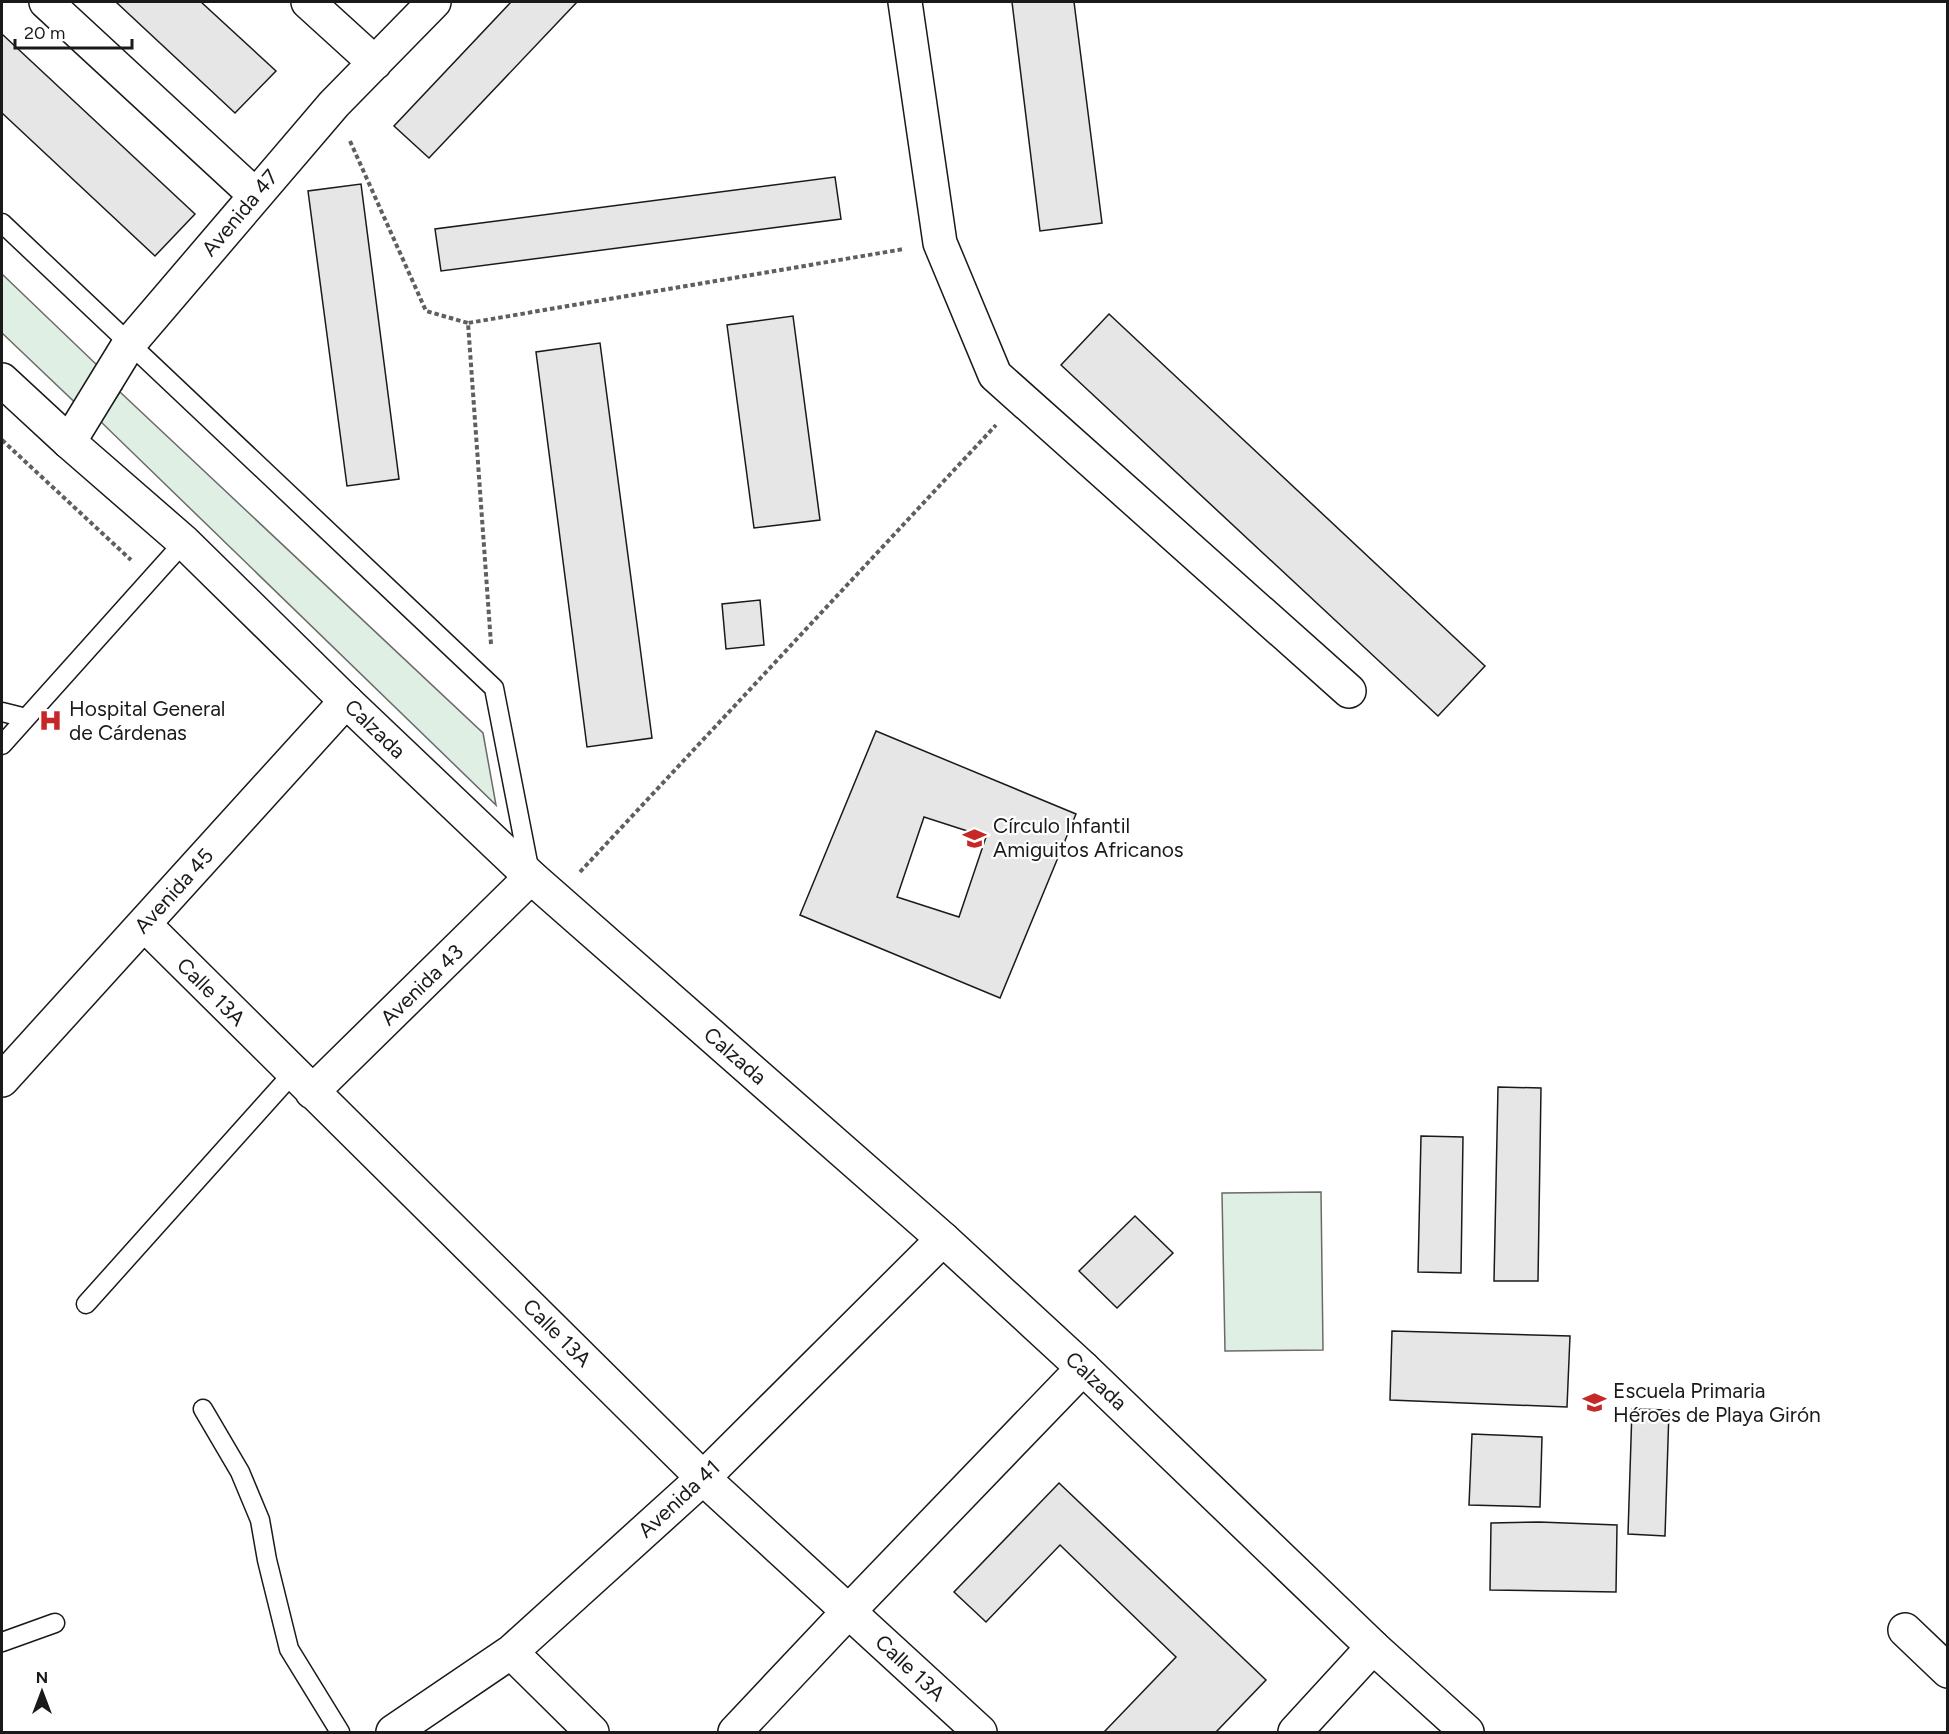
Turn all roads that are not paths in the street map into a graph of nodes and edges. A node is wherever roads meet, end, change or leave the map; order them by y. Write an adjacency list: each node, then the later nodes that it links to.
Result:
1 (46, 2): 6 (street)
2 (308, 2): 5 (street)
3 (434, 2): 5 (street, Avenida 47)
4 (905, 2): 12 (street)
5 (375, 63): 6 (street, Avenida 47)
6 (255, 195): 8 (street, Avenida 47)
7 (2, 223): 8 (lane)
8 (129, 344): 10 (street, Avenida 47); 17 (lane)
9 (2, 380): 10 (street, Calzada)
10 (69, 442): 11 (street, Calzada)
11 (184, 542): 13 (street, Calzada); 15 (lane)
12 (1349, 691)
13 (346, 702): 17 (street, Calzada); 18 (street, Avenida 45)
14 (2, 712): 15 (lane)
15 (26, 718): 16 (lane)
16 (2, 745)
17 (531, 877): 20 (street, Avenida 43); 21 (street, Calzada)
18 (144, 924): 19 (street, Avenida 45); 20 (street, Calle 13A)
19 (2, 1080)
20 (303, 1083): 22 (lane); 25 (street, Calle 13A)
21 (943, 1239): 23 (street, Calzada); 25 (street, Avenida 41)
22 (86, 1304)
23 (1083, 1368): 26 (street); 30 (street, Calzada)
24 (204, 1409): 33 (lane)
25 (703, 1478): 26 (street, Calle 13A); 31 (street, Avenida 41)
26 (849, 1611): 36 (street); 37 (street, Calle 13A)
27 (55, 1623): 29 (lane)
28 (1905, 1630): 32 (street)
29 (2, 1642)
30 (1373, 1647): 38 (street); 39 (street, Calzada)
31 (511, 1652): 34 (street, Avenida 41); 35 (street)
32 (1947, 1671)
33 (340, 1732)
34 (393, 1732)
35 (592, 1732)
36 (735, 1732)
37 (980, 1732)
38 (1295, 1732)
39 (1467, 1732)

